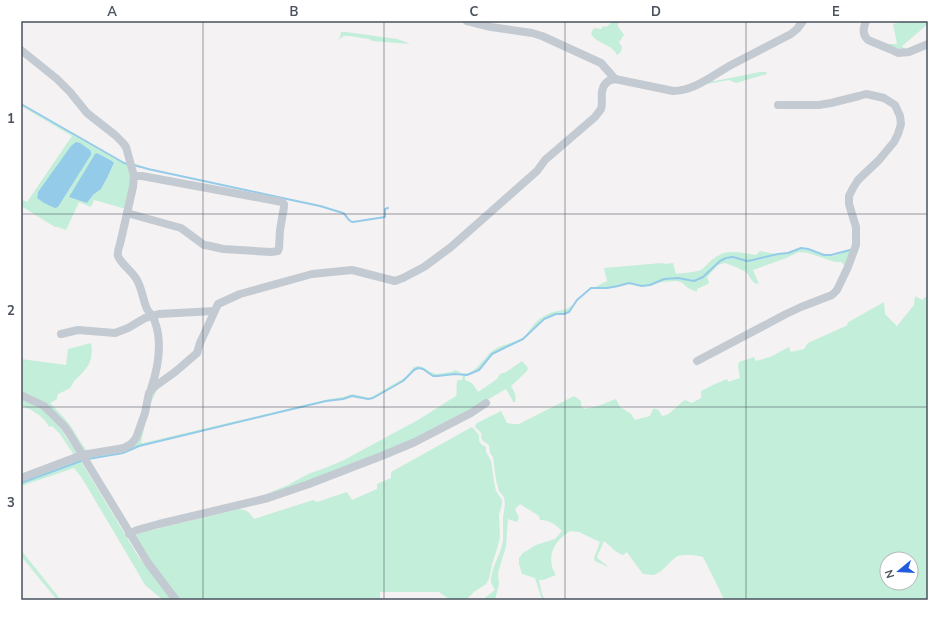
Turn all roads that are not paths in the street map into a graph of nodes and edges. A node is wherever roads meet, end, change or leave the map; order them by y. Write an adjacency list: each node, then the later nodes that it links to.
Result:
1 (467, 21): 6 (street)
2 (803, 21): 6 (street)
3 (866, 21): 4 (street)
4 (928, 44)
5 (21, 50): 8 (street)
6 (615, 79): 10 (street)
7 (778, 105): 13 (street)
8 (134, 176): 9 (street); 9 (street)
9 (127, 213): 11 (street)
10 (214, 311): 11 (street); 14 (street)
11 (152, 316): 12 (street); 14 (street)
12 (61, 334)
13 (697, 361)
14 (151, 391): 17 (street)
15 (21, 395): 17 (street)
16 (486, 403): 19 (street)
17 (82, 455): 18 (street); 19 (street)
18 (21, 478)
19 (129, 534): 20 (street)
20 (176, 600)

